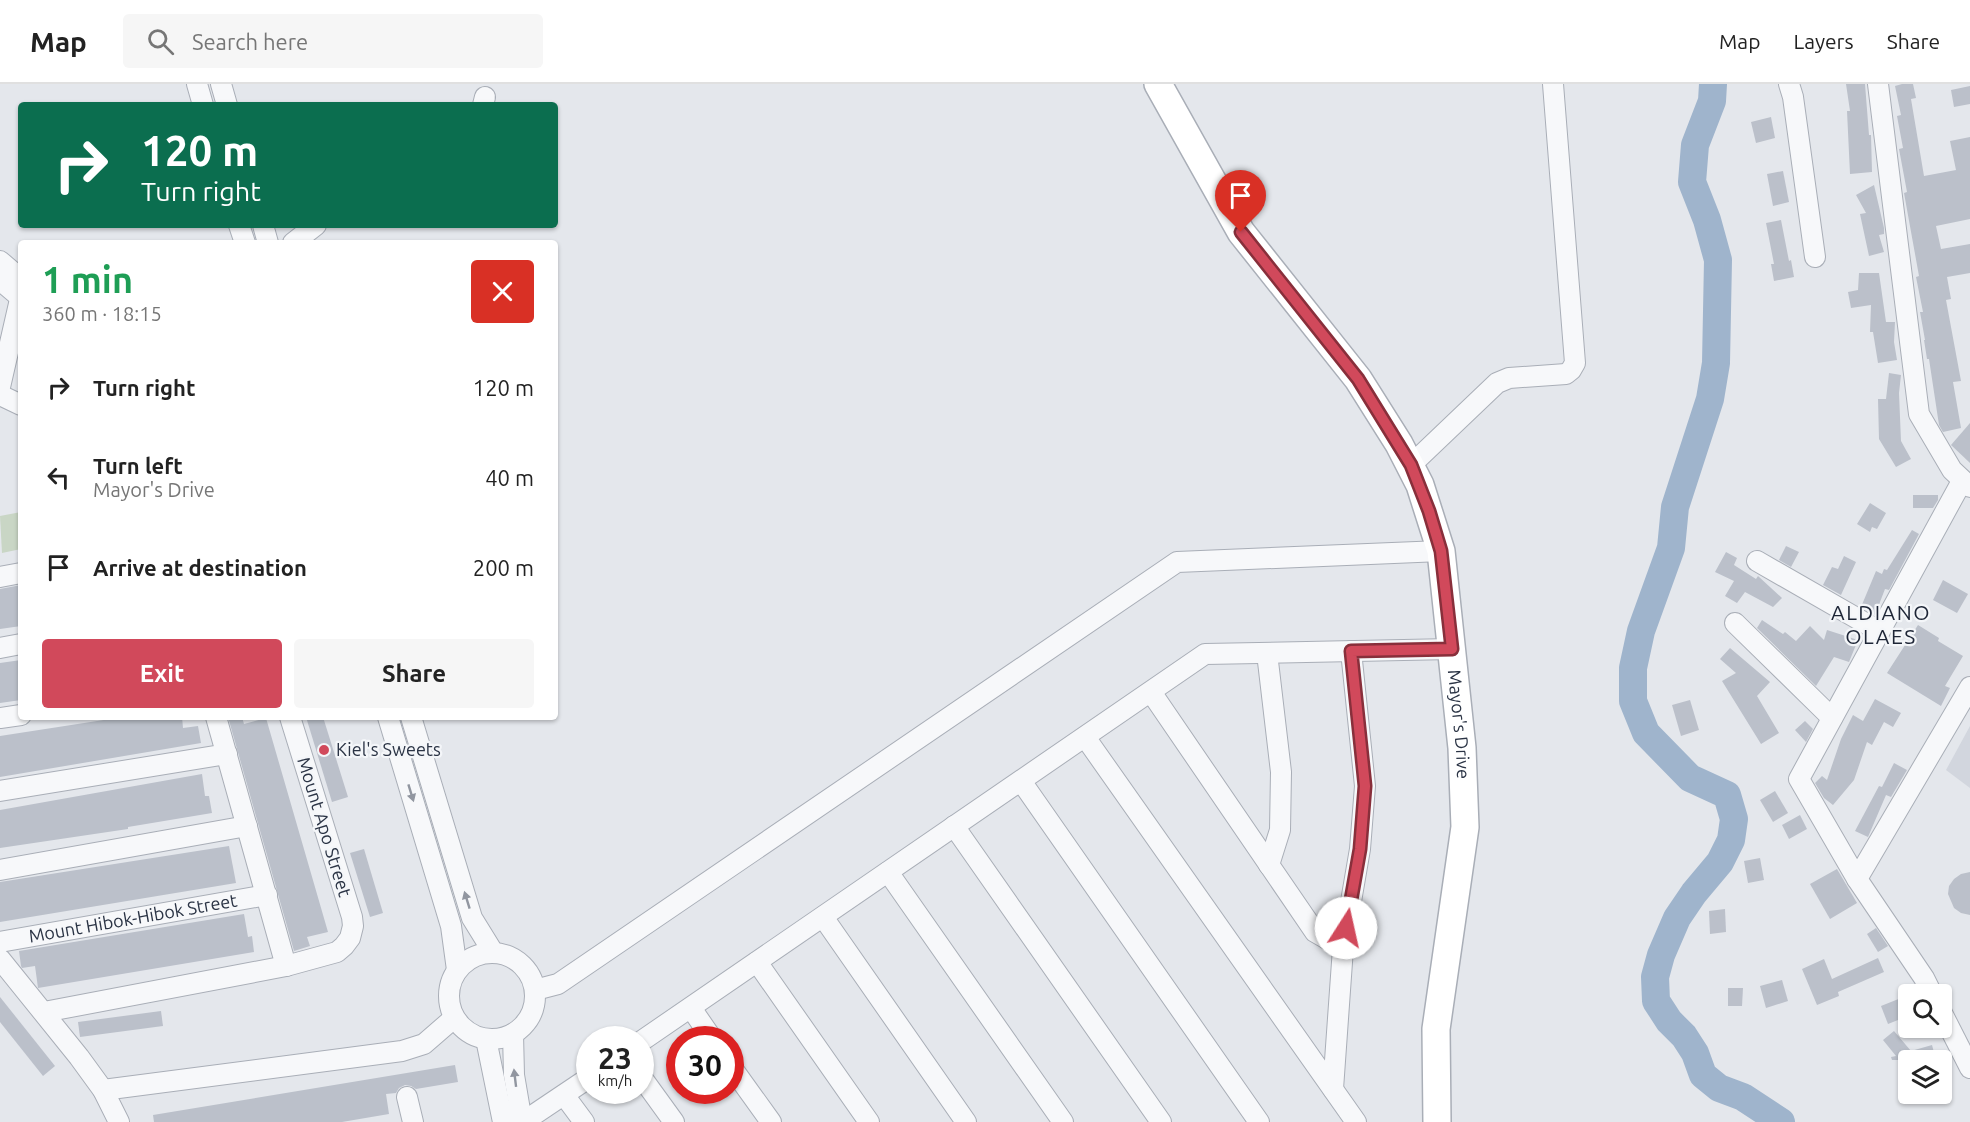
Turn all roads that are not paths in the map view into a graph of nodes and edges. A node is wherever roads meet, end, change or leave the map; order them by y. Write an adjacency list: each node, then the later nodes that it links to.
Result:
1 (197, 84): 7 (street)
2 (221, 84): 8 (street)
3 (1158, 84): 20 (street, Mayor's Drive)
4 (1553, 84): 20 (street)
5 (1789, 84): 11 (street)
6 (1878, 84): 21 (street)
7 (202, 102)
8 (226, 102)
9 (312, 228): 10 (street)
10 (297, 240)
11 (1815, 257)
12 (0, 261): 14 (street)
13 (0, 280): 15 (street)
14 (18, 288)
15 (18, 290)
16 (18, 306): 17 (street)
17 (0, 387)
18 (0, 395): 19 (street)
19 (18, 404)
20 (1411, 465): 22 (street, Mayor's Drive)
21 (1966, 484): 27 (street)
22 (1441, 551): 30 (street, Mayor's Drive); 62 (street)
23 (1758, 561): 27 (street)
24 (18, 574): 25 (street)
25 (0, 578)
26 (1736, 623): 36 (street)
27 (1879, 631): 36 (street)
28 (18, 645): 29 (street)
29 (0, 648)
30 (1452, 649): 31 (street); 92 (street, Mayor's Drive)
31 (1351, 651): 32 (street); 55 (street)
32 (1267, 653): 34 (street); 48 (street)
33 (1970, 687): 51 (street)
34 (1151, 692): 42 (street); 48 (street)
35 (18, 715): 37 (street)
36 (1832, 717): 51 (street)
37 (0, 718)
38 (217, 720): 43 (street)
39 (291, 720): 59 (street, Mount Apo Street)
40 (389, 720): 60 (street, one-way to 60)
41 (412, 720): 56 (street, one-way to 41)
42 (1085, 737): 44 (street); 74 (street)
43 (227, 754): 45 (street); 46 (street)
44 (1021, 781): 47 (street); 90 (street)
45 (0, 791)
46 (247, 826): 49 (street); 52 (street)
47 (954, 826): 50 (street); 89 (street)
48 (1269, 866): 55 (street)
49 (0, 870)
50 (888, 872): 53 (street); 88 (street)
51 (1857, 879): 61 (street)
52 (267, 895): 54 (street, Mount Hibok-Hibok Street); 59 (street)
53 (823, 917): 58 (street); 87 (street)
54 (0, 942)
55 (1342, 948): 74 (street)
56 (493, 952): 60 (street); 62 (street)
57 (0, 959): 64 (street)
58 (757, 962): 63 (street); 86 (street)
59 (286, 966): 64 (street)
60 (457, 970): 65 (street)
61 (1927, 984)
62 (535, 990): 69 (street)
63 (691, 1008): 66 (street); 67 (street)
64 (44, 1012): 75 (street)
65 (454, 1018): 70 (street); 75 (street)
66 (703, 1026)
67 (654, 1033)
68 (1952, 1033): 71 (street)
69 (513, 1034): 70 (street); 82 (street, one-way to 69)
70 (486, 1039): 81 (street)
71 (1970, 1068)
72 (744, 1084): 85 (street)
73 (576, 1087): 77 (street)
74 (1333, 1089): 91 (street)
75 (103, 1090): 79 (street)
76 (654, 1094): 84 (street)
77 (564, 1095): 82 (street); 83 (street)
78 (407, 1097): 80 (street)
79 (119, 1122)
80 (413, 1122)
81 (503, 1122)
82 (522, 1122)
83 (584, 1122)
84 (674, 1122)
85 (771, 1122)
86 (869, 1122)
87 (966, 1122)
88 (1063, 1122)
89 (1161, 1122)
90 (1259, 1122)
91 (1356, 1122)
92 (1437, 1122)

